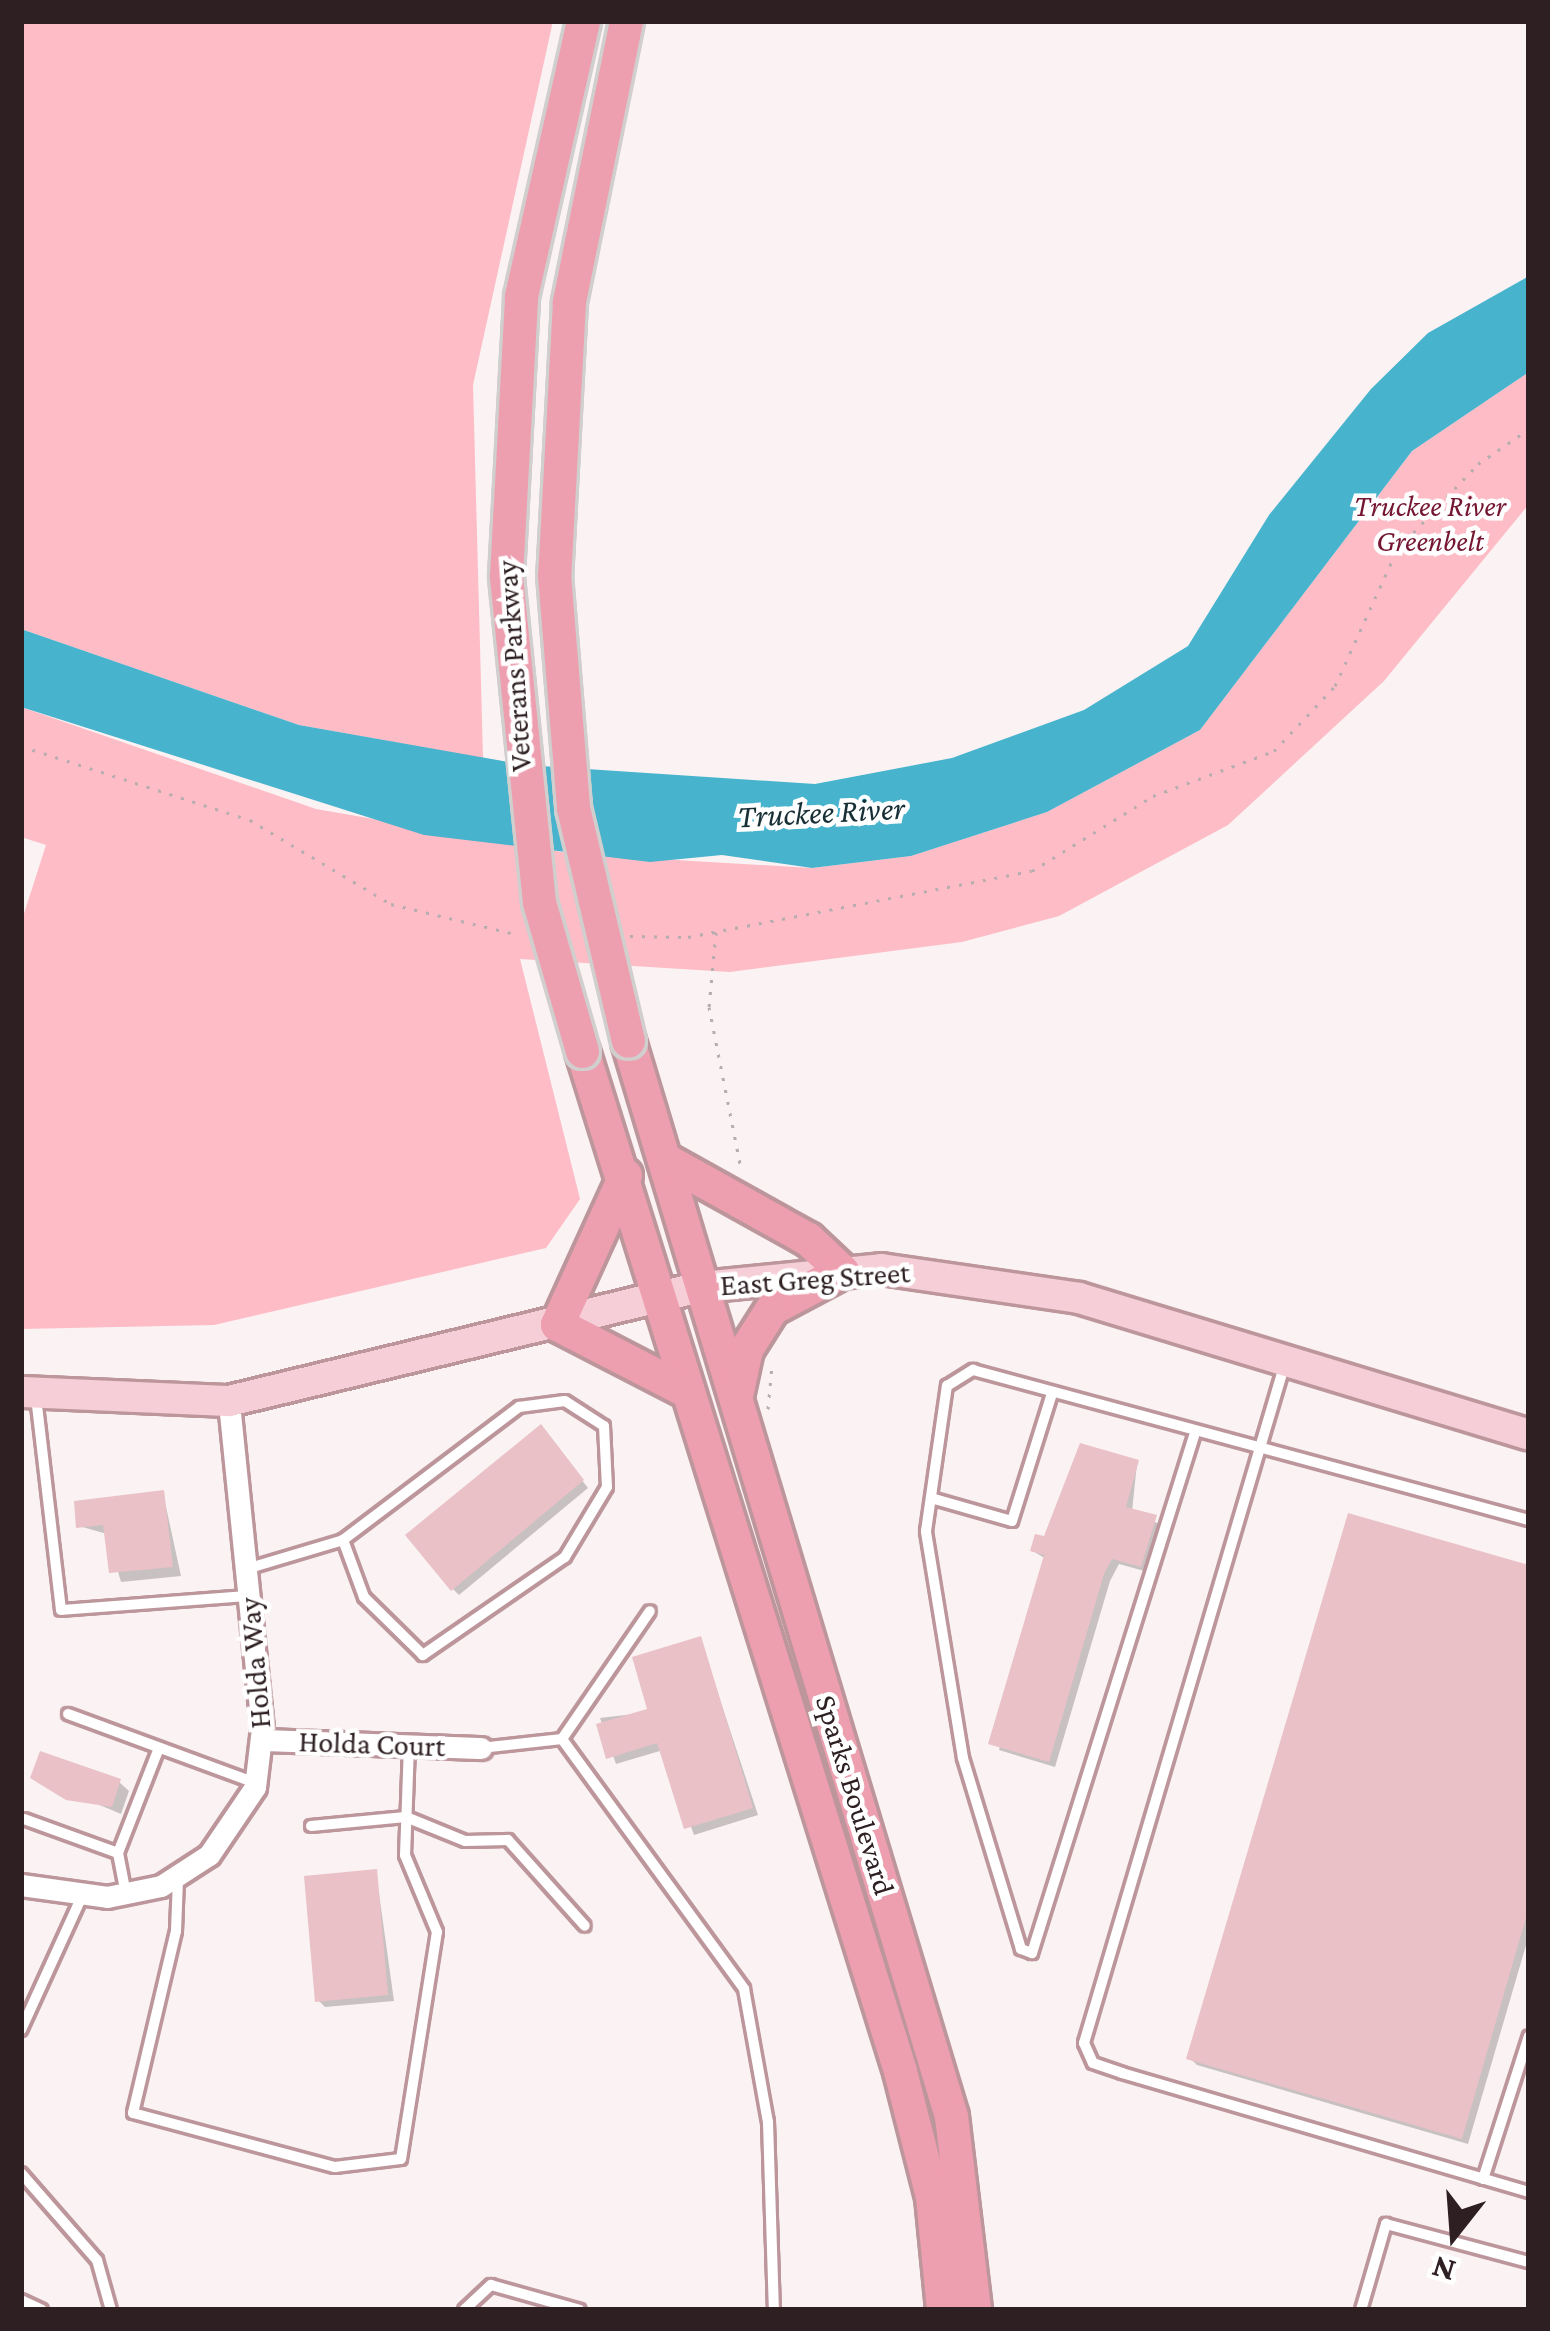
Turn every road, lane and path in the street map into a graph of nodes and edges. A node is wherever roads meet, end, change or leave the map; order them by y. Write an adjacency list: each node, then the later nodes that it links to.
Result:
1 (583, 21): 9 (main road, Veterans Parkway, bridge)
2 (626, 21): 8 (main road, Veterans Parkway, bridge)
3 (1529, 429): 5 (path)
4 (21, 746): 6 (path)
5 (716, 930): 7 (path); 10 (path)
6 (525, 935)
7 (622, 936)
8 (664, 1159): 11 (main road); 12 (main road, Veterans Parkway)
9 (625, 1175): 13 (main road, Veterans Parkway); 14 (main road)
10 (733, 1189)
11 (842, 1271): 12 (main road, East Greg Street); 20 (main road); 22 (main road, East Greg Street)
12 (702, 1287): 13 (main road, East Greg Street); 20 (main road, Sparks Boulevard)
13 (662, 1299): 14 (main road, East Greg Street); 16 (main road, Sparks Boulevard)
14 (556, 1324): 16 (main road); 19 (main road, East Greg Street)
15 (1283, 1370): 23 (lane)
16 (686, 1390): 59 (main road, Sparks Boulevard)
17 (28, 1393): 19 (main road, East Greg Street); 28 (lane)
18 (1052, 1393): 21 (lane); 24 (lane); 24 (lane)
19 (229, 1401): 27 (street, Holda Way)
20 (737, 1405): 60 (main road, Sparks Boulevard)
21 (1194, 1436): 23 (lane); 24 (lane)
22 (1529, 1436)
23 (1262, 1442): 25 (lane); 49 (lane)
24 (931, 1498)
25 (1529, 1520)
26 (343, 1540): 26 (lane); 27 (lane)
27 (246, 1569): 28 (street, Holda Way)
28 (249, 1596): 32 (street, Holda Way)
29 (650, 1611): 31 (lane)
30 (68, 1714): 34 (lane)
31 (562, 1739): 35 (lane); 58 (lane)
32 (262, 1740): 33 (street, Holda Court); 36 (street, Holda Way)
33 (409, 1745): 35 (street, Holda Court); 37 (lane)
34 (159, 1748): 36 (lane); 40 (lane)
35 (481, 1748)
36 (256, 1783): 41 (street, Holda Way)
37 (406, 1816): 39 (lane); 41 (lane); 45 (lane)
38 (24, 1820): 40 (lane)
39 (310, 1826)
40 (118, 1853): 43 (lane)
41 (178, 1876): 43 (street, Holda Way)
42 (21, 1885): 44 (street, Holda Way)
43 (126, 1894): 44 (street, Holda Way)
44 (82, 1896): 46 (lane)
45 (585, 1927)
46 (21, 2030)
47 (1529, 2036): 49 (lane)
48 (21, 2173): 53 (lane)
49 (1484, 2179): 50 (lane)
50 (1529, 2192)
51 (1529, 2262): 61 (lane)
52 (21, 2300): 54 (lane)
53 (113, 2307): 55 (lane)
54 (42, 2310)
55 (129, 2310)
56 (464, 2310): 57 (lane)
57 (580, 2310)
58 (774, 2310)
59 (943, 2310)
60 (974, 2310)
61 (1360, 2310)

